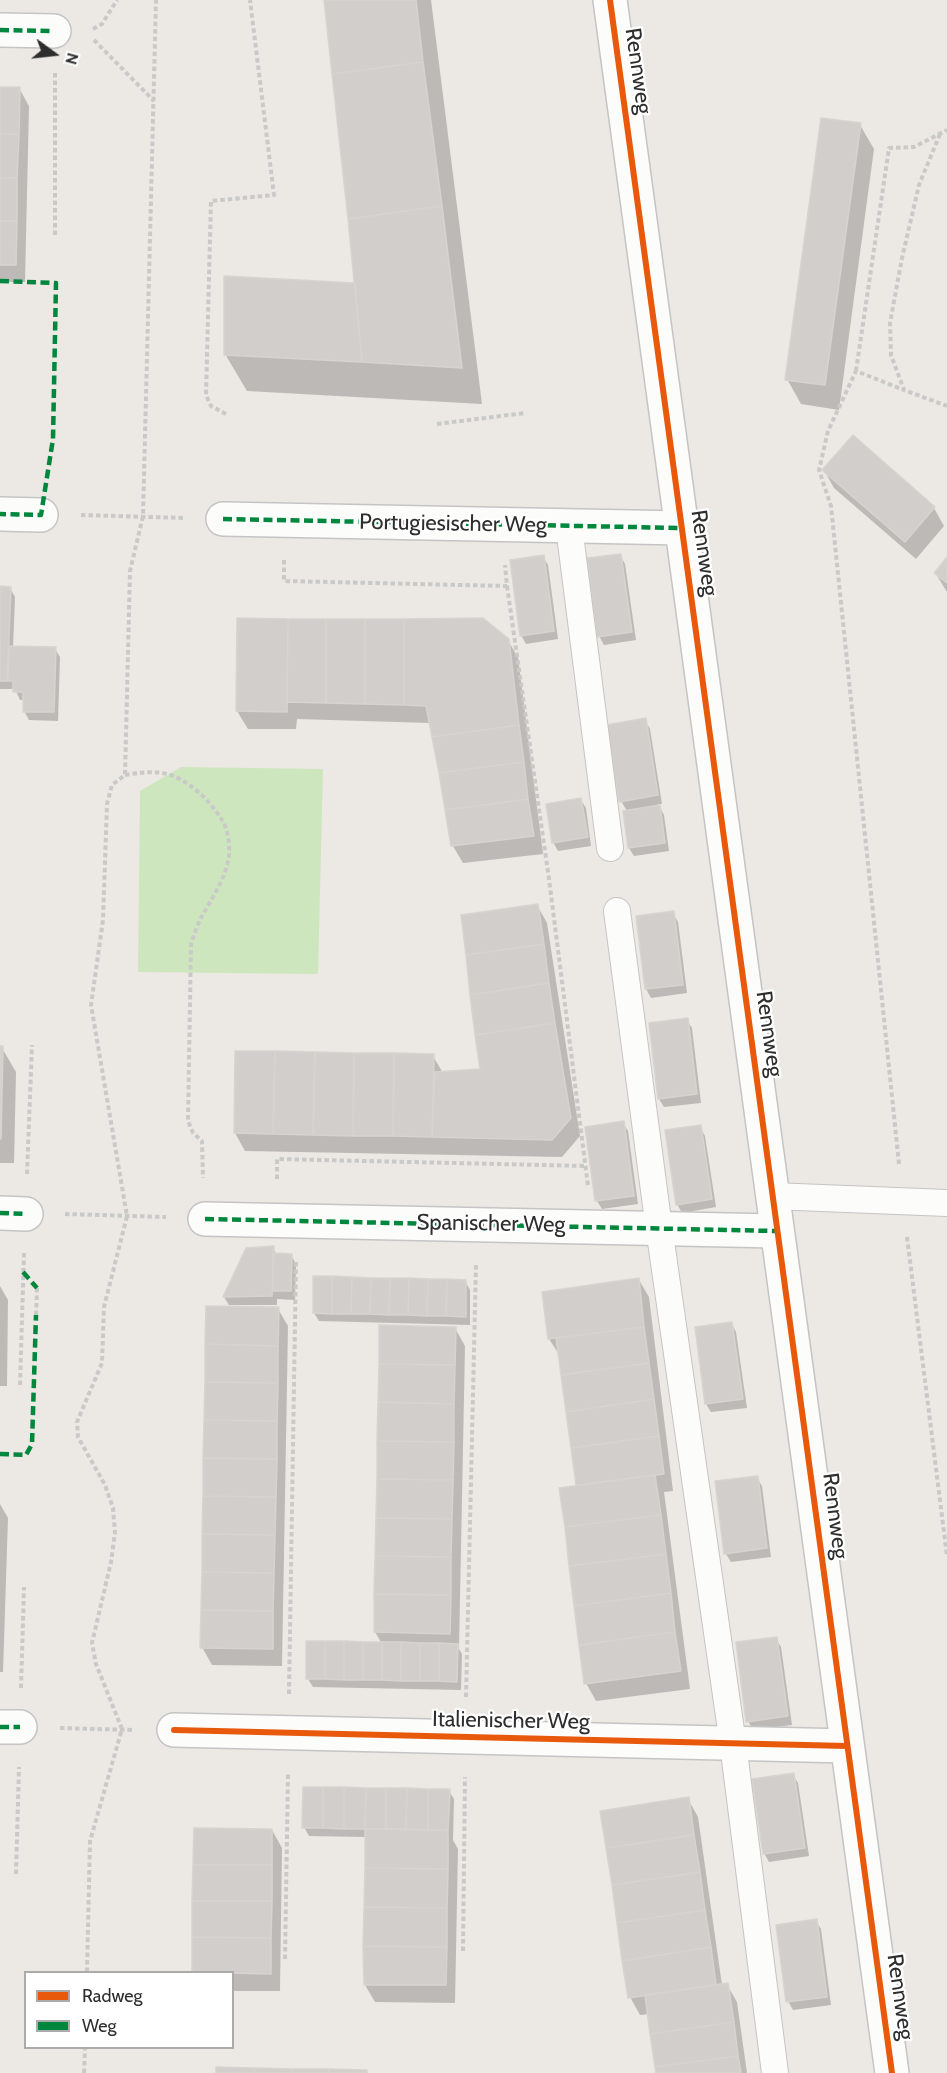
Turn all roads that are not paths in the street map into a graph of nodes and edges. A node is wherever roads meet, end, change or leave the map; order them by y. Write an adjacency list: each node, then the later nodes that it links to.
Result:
1 (610, 0): 8 (street, Rennweg)
2 (0, 30): 3 (street)
3 (54, 31)
4 (0, 514): 5 (street)
5 (41, 515)
6 (223, 519): 7 (street, Portugiesischer Weg)
7 (568, 527): 8 (street, Portugiesischer Weg); 9 (lane)
8 (682, 528): 11 (street, Rennweg)
9 (610, 848)
10 (616, 911): 14 (lane)
11 (772, 1196): 12 (lane); 15 (street, Rennweg)
12 (947, 1203)
13 (205, 1219): 14 (street, Spanischer Weg)
14 (659, 1228): 15 (street, Spanischer Weg); 17 (lane)
15 (776, 1231): 18 (street, Rennweg)
16 (174, 1730): 17 (street, Italienischer Weg)
17 (733, 1744): 18 (street, Italienischer Weg); 19 (lane)
18 (847, 1746): 20 (street, Rennweg)
19 (775, 2073)
20 (892, 2073)

